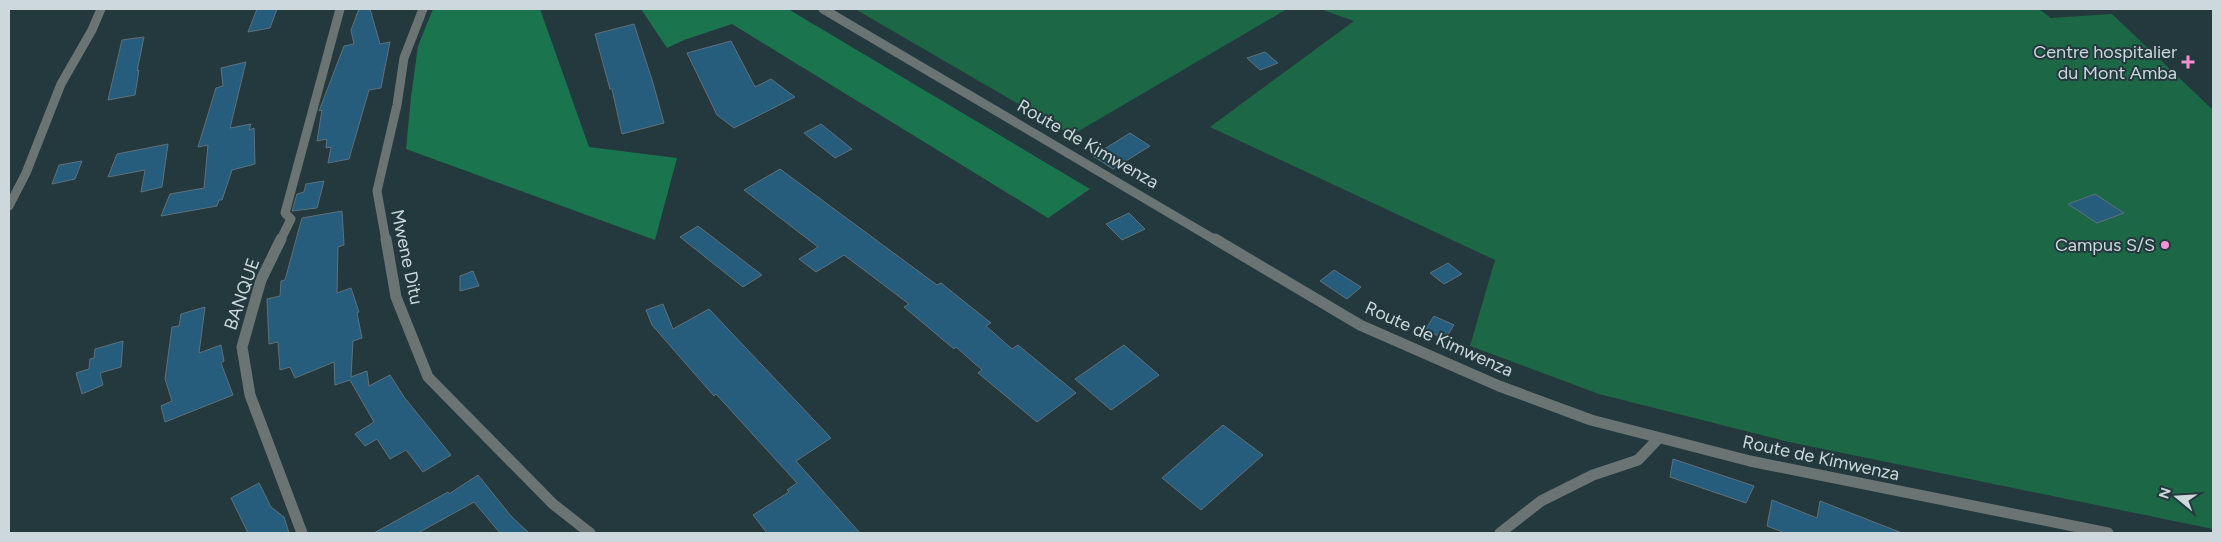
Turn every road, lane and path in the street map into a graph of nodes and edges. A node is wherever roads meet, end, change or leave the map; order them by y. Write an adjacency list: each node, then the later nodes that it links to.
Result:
1 (101, 9): 5 (street)
2 (340, 9): 7 (street, BANQUE)
3 (423, 9): 8 (street, Mwene Ditu)
4 (823, 9): 6 (street, Route de Kimwenza)
5 (9, 204)
6 (1658, 439): 9 (street); 10 (street, Route de Kimwenza)
7 (302, 533)
8 (590, 533)
9 (1500, 533)
10 (2108, 533)

